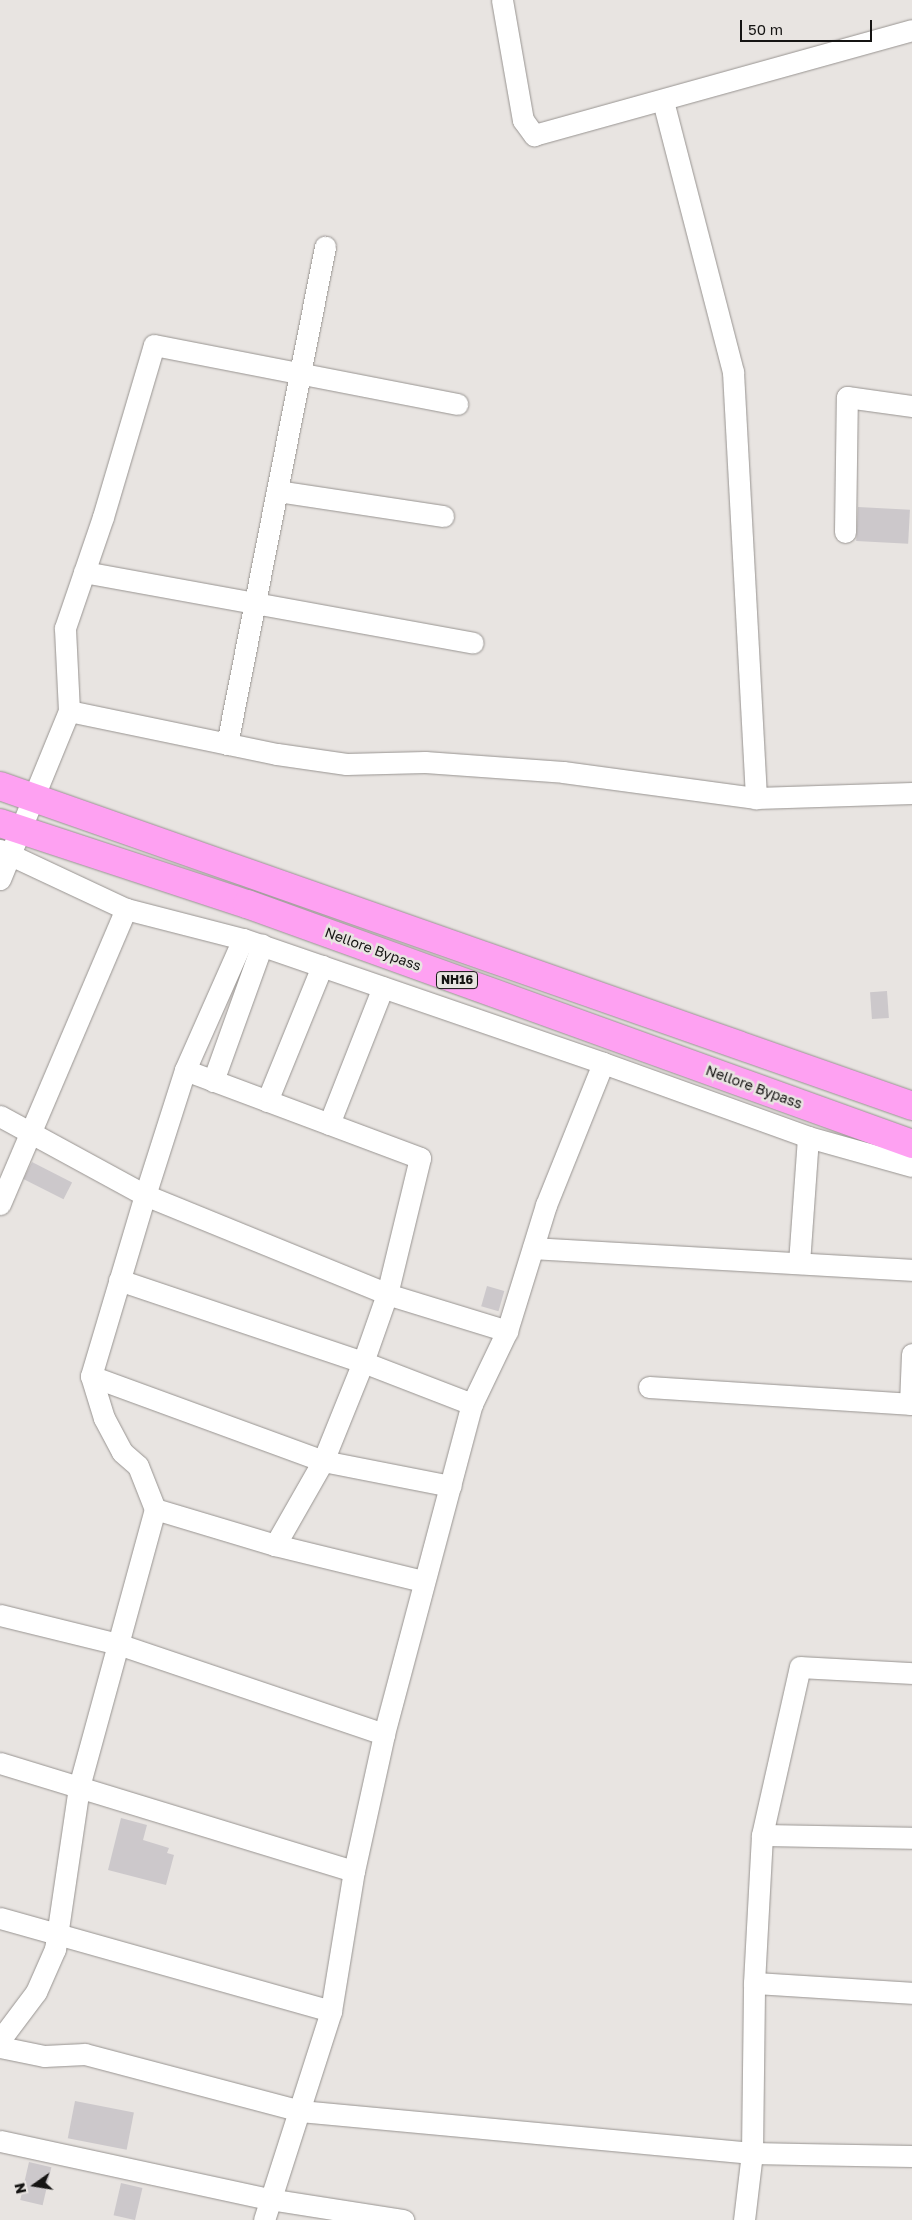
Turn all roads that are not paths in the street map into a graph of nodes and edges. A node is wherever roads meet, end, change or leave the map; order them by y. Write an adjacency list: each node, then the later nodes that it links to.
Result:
1 (502, 0): 3 (street)
2 (912, 30): 3 (street)
3 (663, 101): 19 (street)
4 (325, 247): 5 (street)
5 (300, 374): 6 (street); 8 (street); 11 (street)
6 (456, 404)
7 (912, 406): 10 (street)
8 (277, 490): 9 (street); 12 (street)
9 (443, 516)
10 (845, 532)
11 (84, 572): 12 (street); 14 (street)
12 (254, 605): 13 (street); 15 (street)
13 (474, 643)
14 (69, 711): 15 (street); 18 (street)
15 (227, 744): 19 (street)
16 (0, 786): 18 (highway, Nellore Bypass / NH16)
17 (912, 793): 19 (street)
18 (34, 797): 20 (street); 30 (highway, Nellore Bypass / NH16)
19 (756, 798)
20 (7, 839): 21 (street); 22 (street); 35 (highway, Nellore Bypass / NH16)
21 (0, 878)
22 (126, 909): 23 (street); 33 (street)
23 (252, 942): 24 (street); 27 (street); 28 (street)
24 (322, 966): 25 (street); 29 (street)
25 (382, 987): 26 (street); 32 (street)
26 (603, 1063): 34 (street); 39 (street)
27 (185, 1070): 28 (street); 37 (street)
28 (213, 1081): 29 (street)
29 (267, 1101): 32 (street)
30 (912, 1106)
31 (0, 1116): 33 (street)
32 (329, 1124): 43 (street)
33 (31, 1131): 37 (street); 38 (street)
34 (808, 1137): 36 (street); 40 (street)
35 (912, 1144)
36 (912, 1166)
37 (145, 1195): 42 (street); 43 (street)
38 (0, 1204)
39 (532, 1248): 40 (street); 44 (street)
40 (800, 1263): 41 (street)
41 (912, 1270)
42 (119, 1280): 46 (street); 47 (street)
43 (387, 1294): 44 (street); 46 (street)
44 (507, 1330): 49 (street)
45 (912, 1354): 50 (street)
46 (363, 1362): 49 (street); 51 (street)
47 (91, 1376): 51 (street); 53 (street)
48 (649, 1386): 50 (street)
49 (472, 1404): 52 (street)
50 (911, 1404)
51 (323, 1461): 52 (street); 54 (street)
52 (452, 1486): 55 (street)
53 (155, 1509): 54 (street); 57 (street)
54 (275, 1545): 55 (street)
55 (423, 1581): 59 (street)
56 (0, 1615): 57 (street)
57 (118, 1644): 59 (street); 61 (street)
58 (912, 1673): 62 (street)
59 (384, 1734): 64 (street)
60 (0, 1763): 61 (street)
61 (79, 1787): 64 (street); 66 (street)
62 (762, 1835): 63 (street); 67 (street)
63 (912, 1838)
64 (354, 1871): 69 (street)
65 (0, 1918): 66 (street)
66 (58, 1937): 69 (street); 70 (street)
67 (754, 1983): 68 (street); 74 (street)
68 (912, 1993)
69 (331, 2011): 72 (street)
70 (0, 2040)
71 (0, 2047): 72 (street)
72 (300, 2111): 74 (street); 76 (street)
73 (0, 2140): 76 (street)
74 (752, 2153): 75 (street); 79 (street)
75 (912, 2156)
76 (269, 2199): 77 (street); 78 (street)
77 (264, 2220)
78 (403, 2220)
79 (744, 2220)

